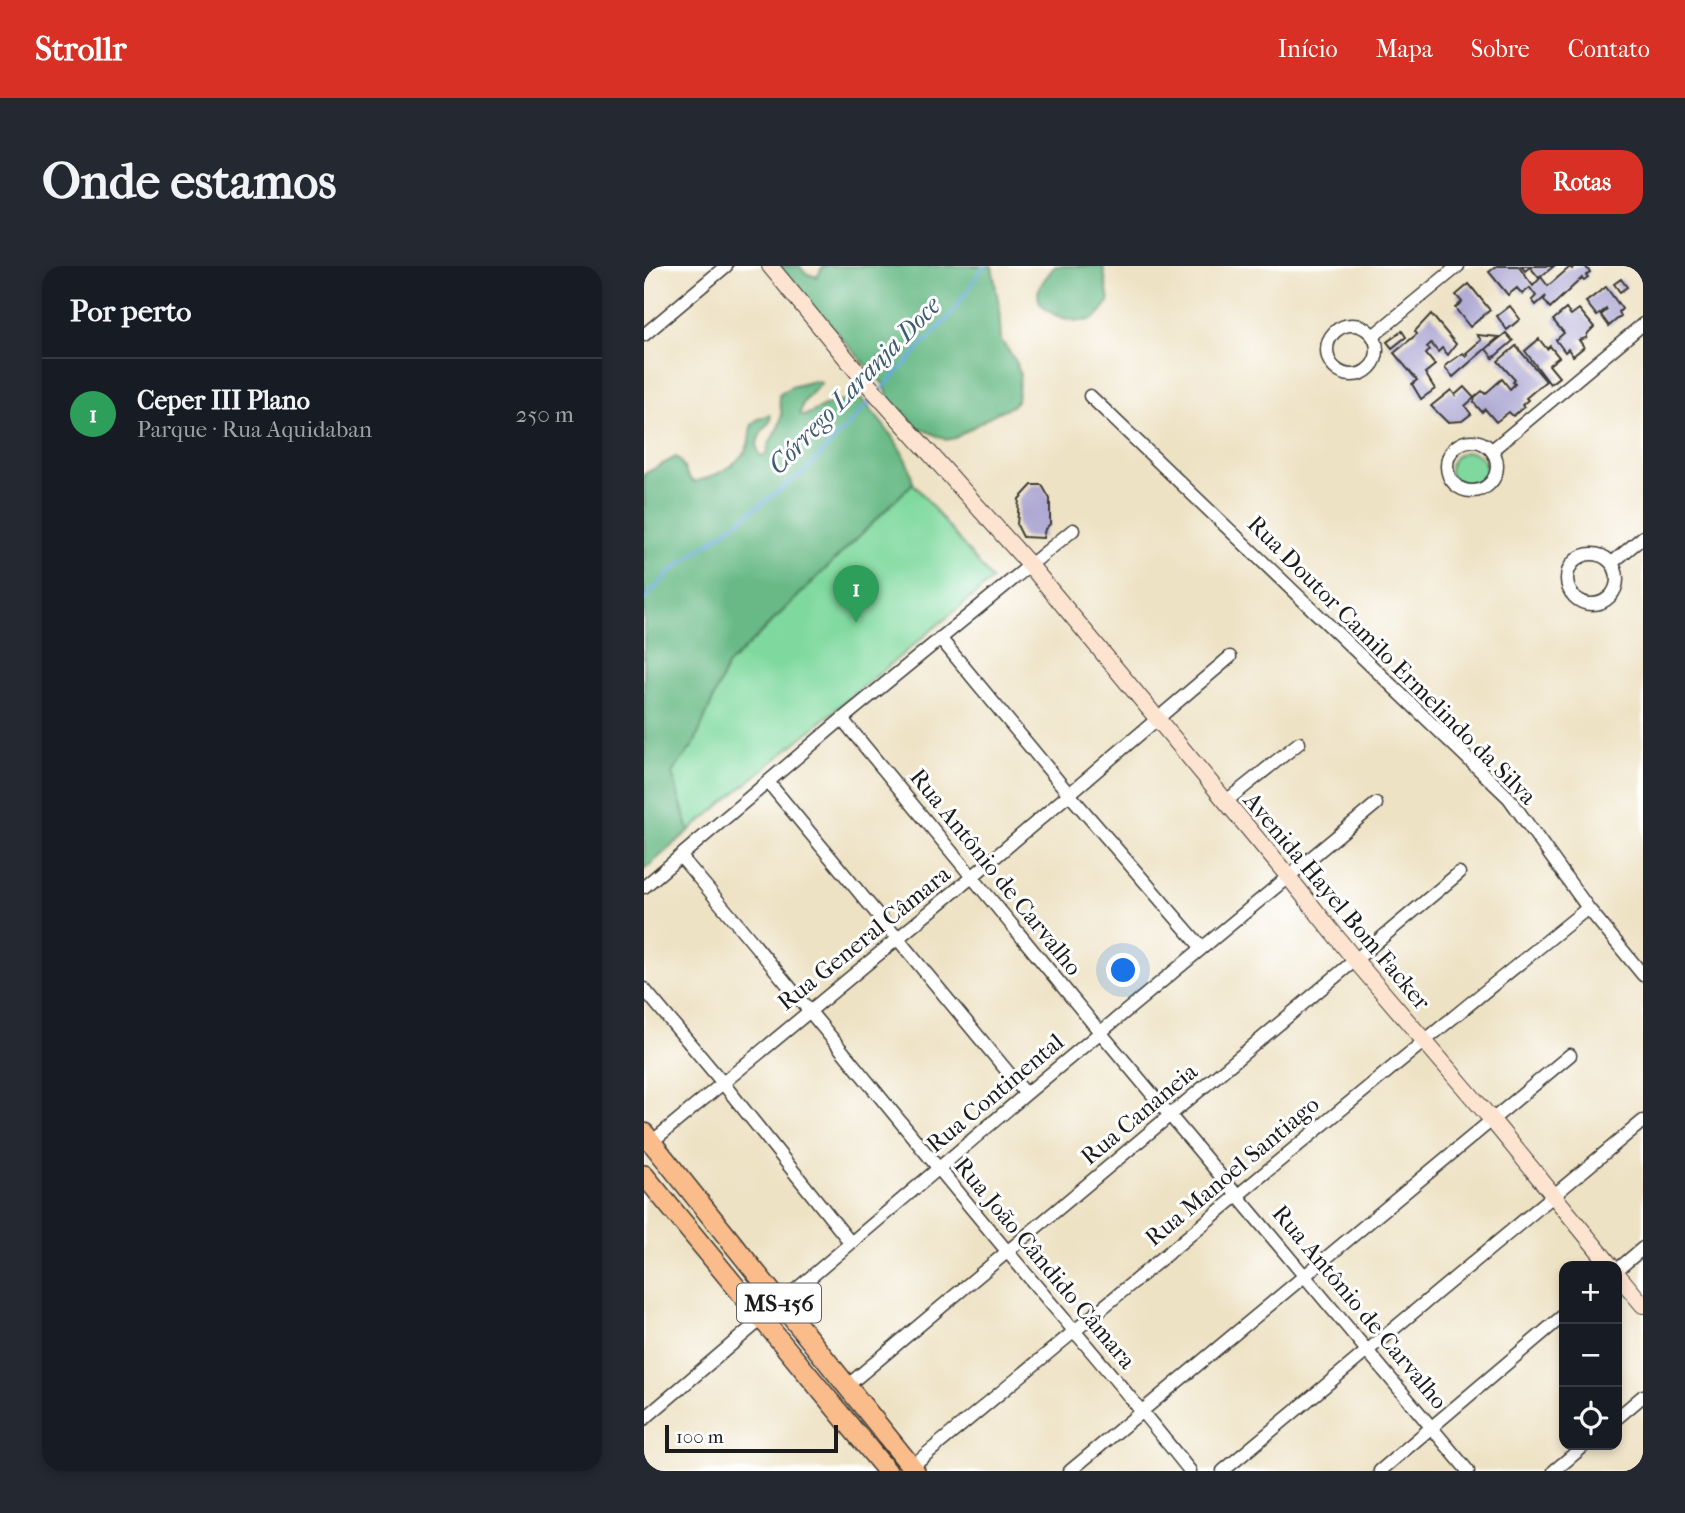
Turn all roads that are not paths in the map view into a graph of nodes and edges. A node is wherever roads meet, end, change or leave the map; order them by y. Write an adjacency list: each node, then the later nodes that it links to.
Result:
1 (726, 266): 5 (street)
2 (770, 266): 12 (street, Avenida Hayel Bom Facker)
3 (1458, 266): 6 (street)
4 (1643, 324): 8 (street)
5 (644, 335)
6 (1373, 336): 6 (street)
7 (1090, 396): 27 (street, Rua Doutor Camilo Ermelindo da Silva)
8 (1492, 450): 8 (street)
9 (1073, 530): 12 (street)
10 (1643, 537): 11 (street)
11 (1612, 563): 11 (street)
12 (1029, 564): 13 (street); 16 (street, Avenida Hayel Bom Facker)
13 (940, 638): 15 (street); 19 (street)
14 (1230, 657): 16 (street, Rua General Câmara)
15 (842, 719): 18 (street); 25 (street, Rua Antônio de Carvalho)
16 (1157, 719): 19 (street, Rua General Câmara); 20 (street, Avenida Hayel Bom Facker)
17 (1299, 743): 20 (street)
18 (768, 782): 22 (street); 28 (street)
19 (1069, 794): 25 (street, Rua General Câmara); 29 (street)
20 (1225, 802): 24 (street, Avenida Hayel Bom Facker)
21 (1376, 804): 24 (street, Rua Continental)
22 (681, 857): 26 (street); 33 (street, Rua João Cândido Câmara)
23 (1459, 873): 30 (street, Rua Cananeia)
24 (1287, 875): 29 (street, Rua Continental); 30 (street, Avenida Hayel Bom Facker)
25 (973, 876): 28 (street, Rua General Câmara); 34 (street, Rua Antônio de Carvalho)
26 (644, 887)
27 (1588, 908): 31 (street, Rua Doutor Camilo Ermelindo da Silva); 35 (street, Rua Manoel Santiago)
28 (899, 938): 33 (street, Rua General Câmara); 38 (street)
29 (1202, 947): 34 (street, Rua Continental)
30 (1355, 960): 35 (street, Avenida Hayel Bom Facker); 39 (street, Rua Cananeia)
31 (1643, 975)
32 (644, 989): 37 (street)
33 (811, 1010): 37 (street, Rua General Câmara); 43 (street, Rua João Cândido Câmara)
34 (1100, 1032): 38 (street, Rua Continental); 39 (street, Rua Antônio de Carvalho)
35 (1423, 1041): 40 (street, Avenida Hayel Bom Facker); 46 (street, Rua Manoel Santiago)
36 (1570, 1055): 40 (street)
37 (722, 1082): 42 (street, Rua General Câmara); 47 (street)
38 (1026, 1094): 43 (street, Rua Continental)
39 (1170, 1114): 46 (street, Rua Antônio de Carvalho); 49 (street, Rua Cananeia)
40 (1492, 1120): 45 (street, Avenida Hayel Bom Facker); 52 (street)
41 (1643, 1121): 45 (street)
42 (646, 1141): 54 (main road, MS-156)
43 (938, 1168): 47 (street, Rua Continental); 49 (street, Rua João Cândido Câmara)
44 (644, 1175): 56 (main road)
45 (1553, 1195): 50 (street, Avenida Hayel Bom Facker); 59 (street)
46 (1239, 1196): 52 (street, Rua Antônio de Carvalho); 58 (street, Rua Manoel Santiago)
47 (850, 1242): 54 (street, Rua Continental)
48 (1643, 1248): 51 (street)
49 (1008, 1252): 58 (street, Rua João Cândido Câmara); 60 (street, Rua Cananeia)
50 (1607, 1261)
51 (1622, 1267)
52 (1304, 1275): 59 (street, Rua Antônio de Carvalho); 62 (street)
53 (1622, 1278): 55 (street)
54 (779, 1303): 56 (street, Rua Continental); 60 (main road, MS-156)
55 (1643, 1305)
56 (762, 1317): 64 (street, Rua Continental); 68 (main road)
57 (1559, 1319): 65 (street)
58 (1075, 1331): 62 (street, Rua João Cândido Câmara); 67 (street, Rua Manoel Santiago)
59 (1369, 1350): 65 (street, Rua Antônio de Carvalho); 71 (street)
60 (847, 1386): 67 (main road, MS-156)
61 (1643, 1396): 63 (street)
62 (1142, 1411): 69 (street); 70 (street, Rua João Cândido Câmara)
63 (1622, 1414)
64 (644, 1419)
65 (1433, 1427): 72 (street); 73 (street, Rua Antônio de Carvalho)
66 (1579, 1450): 74 (street)
67 (911, 1469)
68 (887, 1471)
69 (1070, 1471)
70 (1190, 1471)
71 (1223, 1471)
72 (1380, 1471)
73 (1468, 1471)
74 (1554, 1471)

